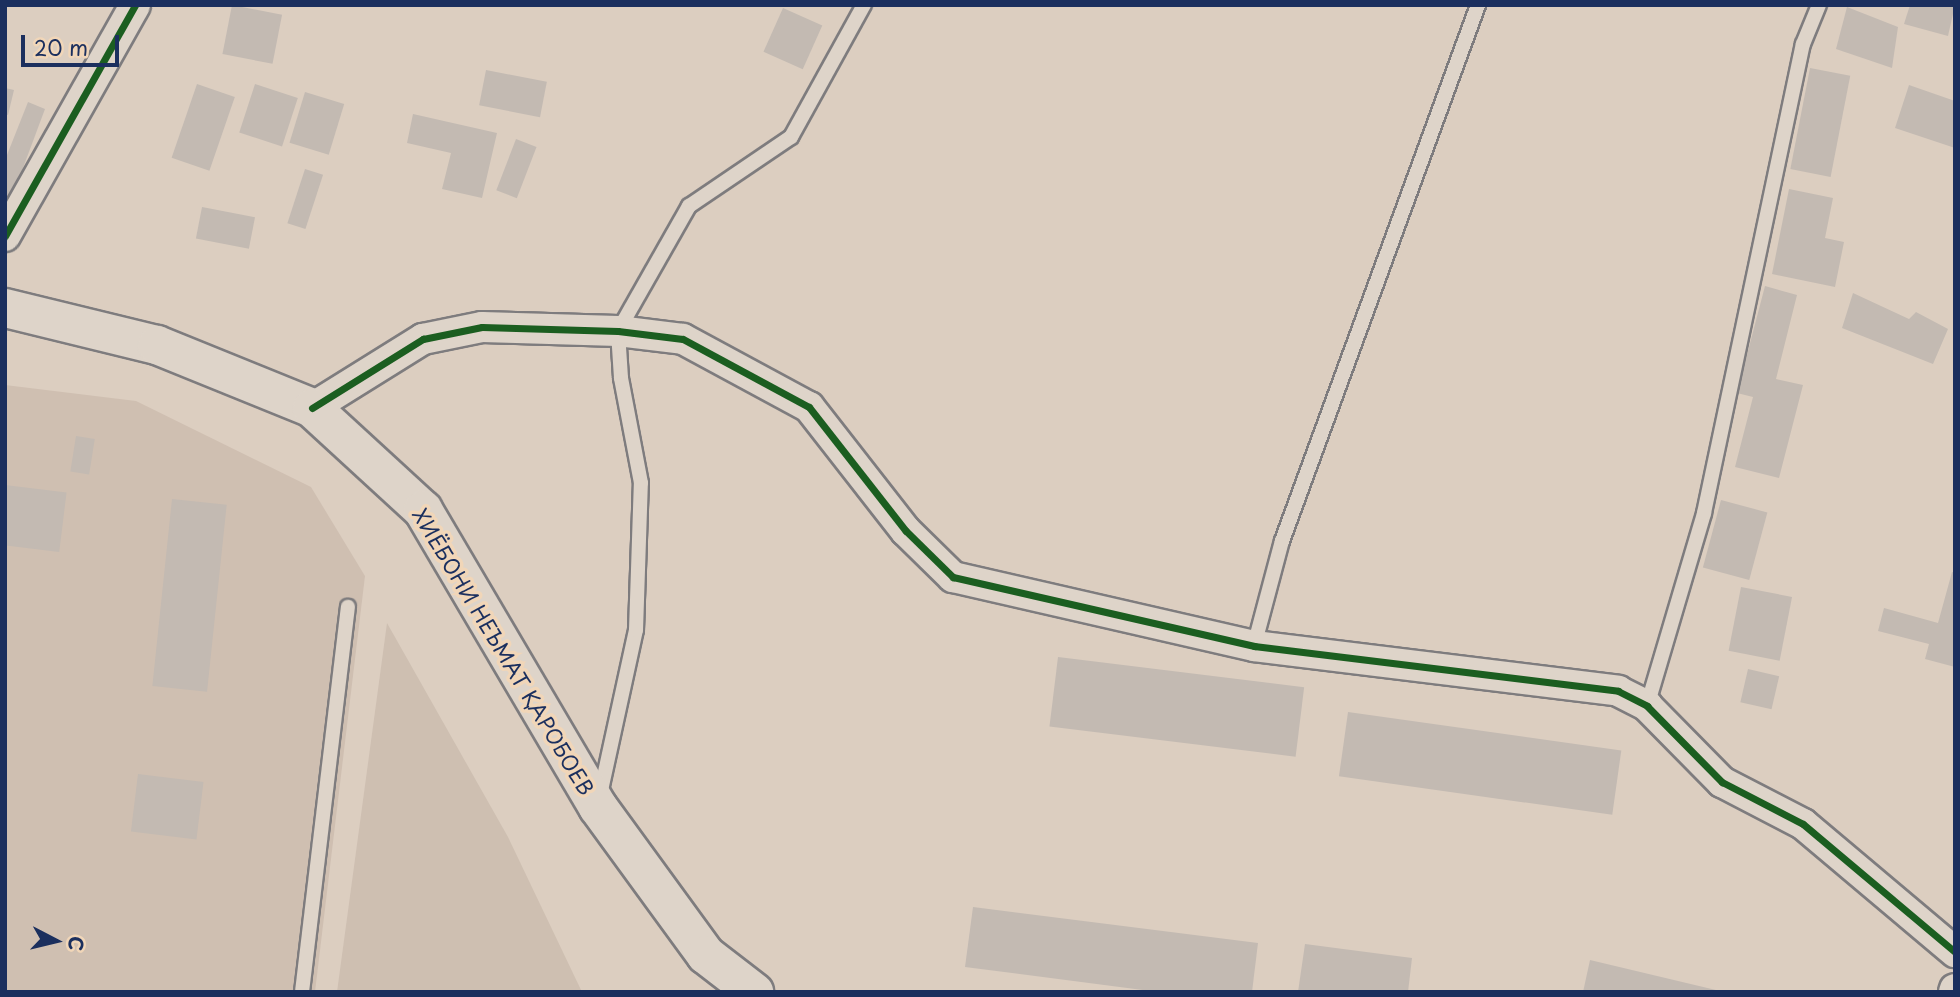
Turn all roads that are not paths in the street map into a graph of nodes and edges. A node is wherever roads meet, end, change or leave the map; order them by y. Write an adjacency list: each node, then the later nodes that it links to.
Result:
1 (135, 5): 5 (street)
2 (864, 5): 7 (lane)
3 (1478, 5): 10 (lane)
4 (1819, 5): 11 (lane)
5 (5, 236)
6 (5, 308): 8 (highway, ХИЁБОНИ НЕЪМАТ ҚАРОБОЕВ)
7 (618, 331): 8 (street); 10 (street); 12 (lane)
8 (312, 408): 12 (highway, ХИЁБОНИ НЕЪМАТ ҚАРОБОЕВ)
9 (348, 607): 14 (lane)
10 (1254, 646): 11 (street)
11 (1647, 706): 13 (street)
12 (598, 807): 15 (highway, ХИЁБОНИ НЕЪМАТ ҚАРОБОЕВ)
13 (1955, 952)
14 (302, 992)
15 (754, 992)

